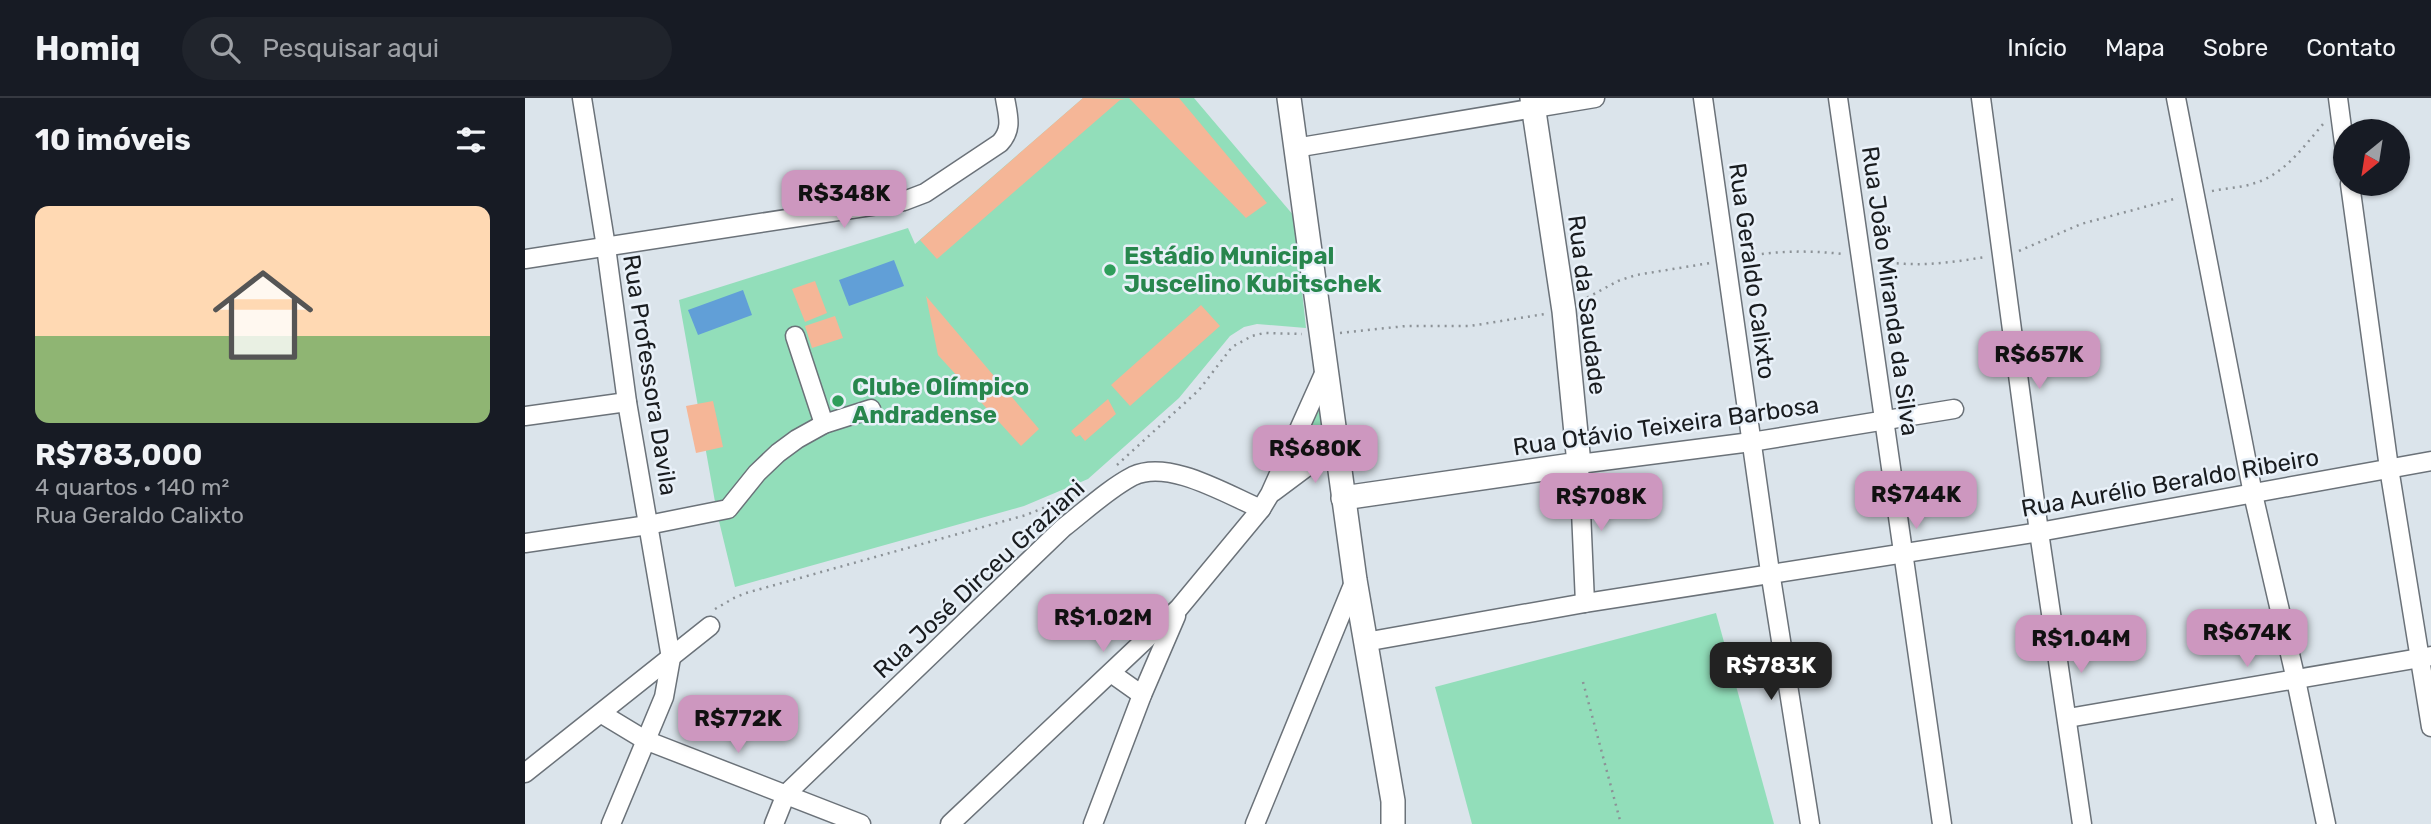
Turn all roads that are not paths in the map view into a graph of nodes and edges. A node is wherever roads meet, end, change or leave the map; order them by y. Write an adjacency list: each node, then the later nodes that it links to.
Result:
1 (582, 98): 12 (street, Rua Professora Davila)
2 (1289, 98): 10 (main road)
3 (1595, 98): 8 (street)
4 (1703, 98): 22 (street, Rua Geraldo Calixto)
5 (1838, 98): 20 (street, Rua João Miranda da Silva)
6 (1981, 98): 31 (street)
7 (2176, 98): 27 (street)
8 (1533, 103): 10 (street); 25 (main road, Rua da Saudade)
9 (1006, 107): 12 (street)
10 (1296, 148): 15 (main road)
11 (2352, 196): 26 (street)
12 (606, 247): 13 (street); 16 (street, Rua Professora Davila)
13 (525, 259)
14 (795, 336): 21 (street)
15 (1327, 367): 23 (main road); 29 (street)
16 (627, 402): 19 (street); 30 (street, Rua Professora Davila)
17 (871, 409): 21 (street)
18 (1954, 410): 20 (street, Rua Otávio Teixeira Barbosa)
19 (525, 416)
20 (1884, 421): 22 (street, Rua Otávio Teixeira Barbosa); 33 (street, Rua João Miranda da Silva)
21 (824, 424): 30 (street)
22 (1751, 442): 25 (street, Rua Otávio Teixeira Barbosa); 34 (street, Rua Geraldo Calixto)
23 (1336, 444): 28 (main road); 29 (street)
24 (2431, 461): 26 (street, Rua Aurélio Beraldo Ribeiro)
25 (1579, 464): 28 (main road, Rua Otávio Teixeira Barbosa); 36 (street, Rua da Saudade)
26 (2389, 468): 27 (street, Rua Aurélio Beraldo Ribeiro); 40 (street)
27 (2253, 494): 31 (street, Rua Aurélio Beraldo Ribeiro); 43 (street)
28 (1343, 498): 35 (main road)
29 (1266, 501): 37 (street); 50 (street, Rua José Dirceu Graziani)
30 (648, 525): 32 (street); 41 (street, Rua Professora Davila)
31 (2039, 532): 33 (street, Rua Aurélio Beraldo Ribeiro); 46 (street)
32 (525, 543)
33 (1903, 553): 34 (street, Rua Aurélio Beraldo Ribeiro); 61 (street, Rua João Miranda da Silva)
34 (1770, 575): 36 (street, Rua Aurélio Beraldo Ribeiro); 60 (street, Rua Geraldo Calixto)
35 (1355, 580): 39 (main road); 57 (street)
36 (1585, 603): 39 (street, Rua Aurélio Beraldo Ribeiro)
37 (1179, 608): 42 (street); 44 (street)
38 (710, 620): 41 (street)
39 (1366, 642): 51 (main road)
40 (2425, 657): 43 (street); 47 (street)
41 (671, 658): 45 (street); 48 (street, Rua Professora Davila)
42 (1111, 673): 44 (street); 55 (street)
43 (2296, 680): 46 (street); 63 (street)
44 (1142, 695): 56 (street)
45 (602, 714): 48 (street); 49 (street)
46 (2068, 718): 62 (street)
47 (2431, 727)
48 (645, 740): 50 (street); 52 (street, Rua Professora Davila)
49 (525, 773)
50 (786, 794): 53 (street, Rua José Dirceu Graziani); 54 (street)
51 (1393, 801): 58 (main road); 59 (street)
52 (611, 824)
53 (774, 824)
54 (861, 824)
55 (950, 824)
56 (1093, 824)
57 (1255, 824)
58 (1393, 824)
59 (1402, 824)
60 (1810, 824)
61 (1942, 824)
62 (2083, 824)
63 (2326, 824)

